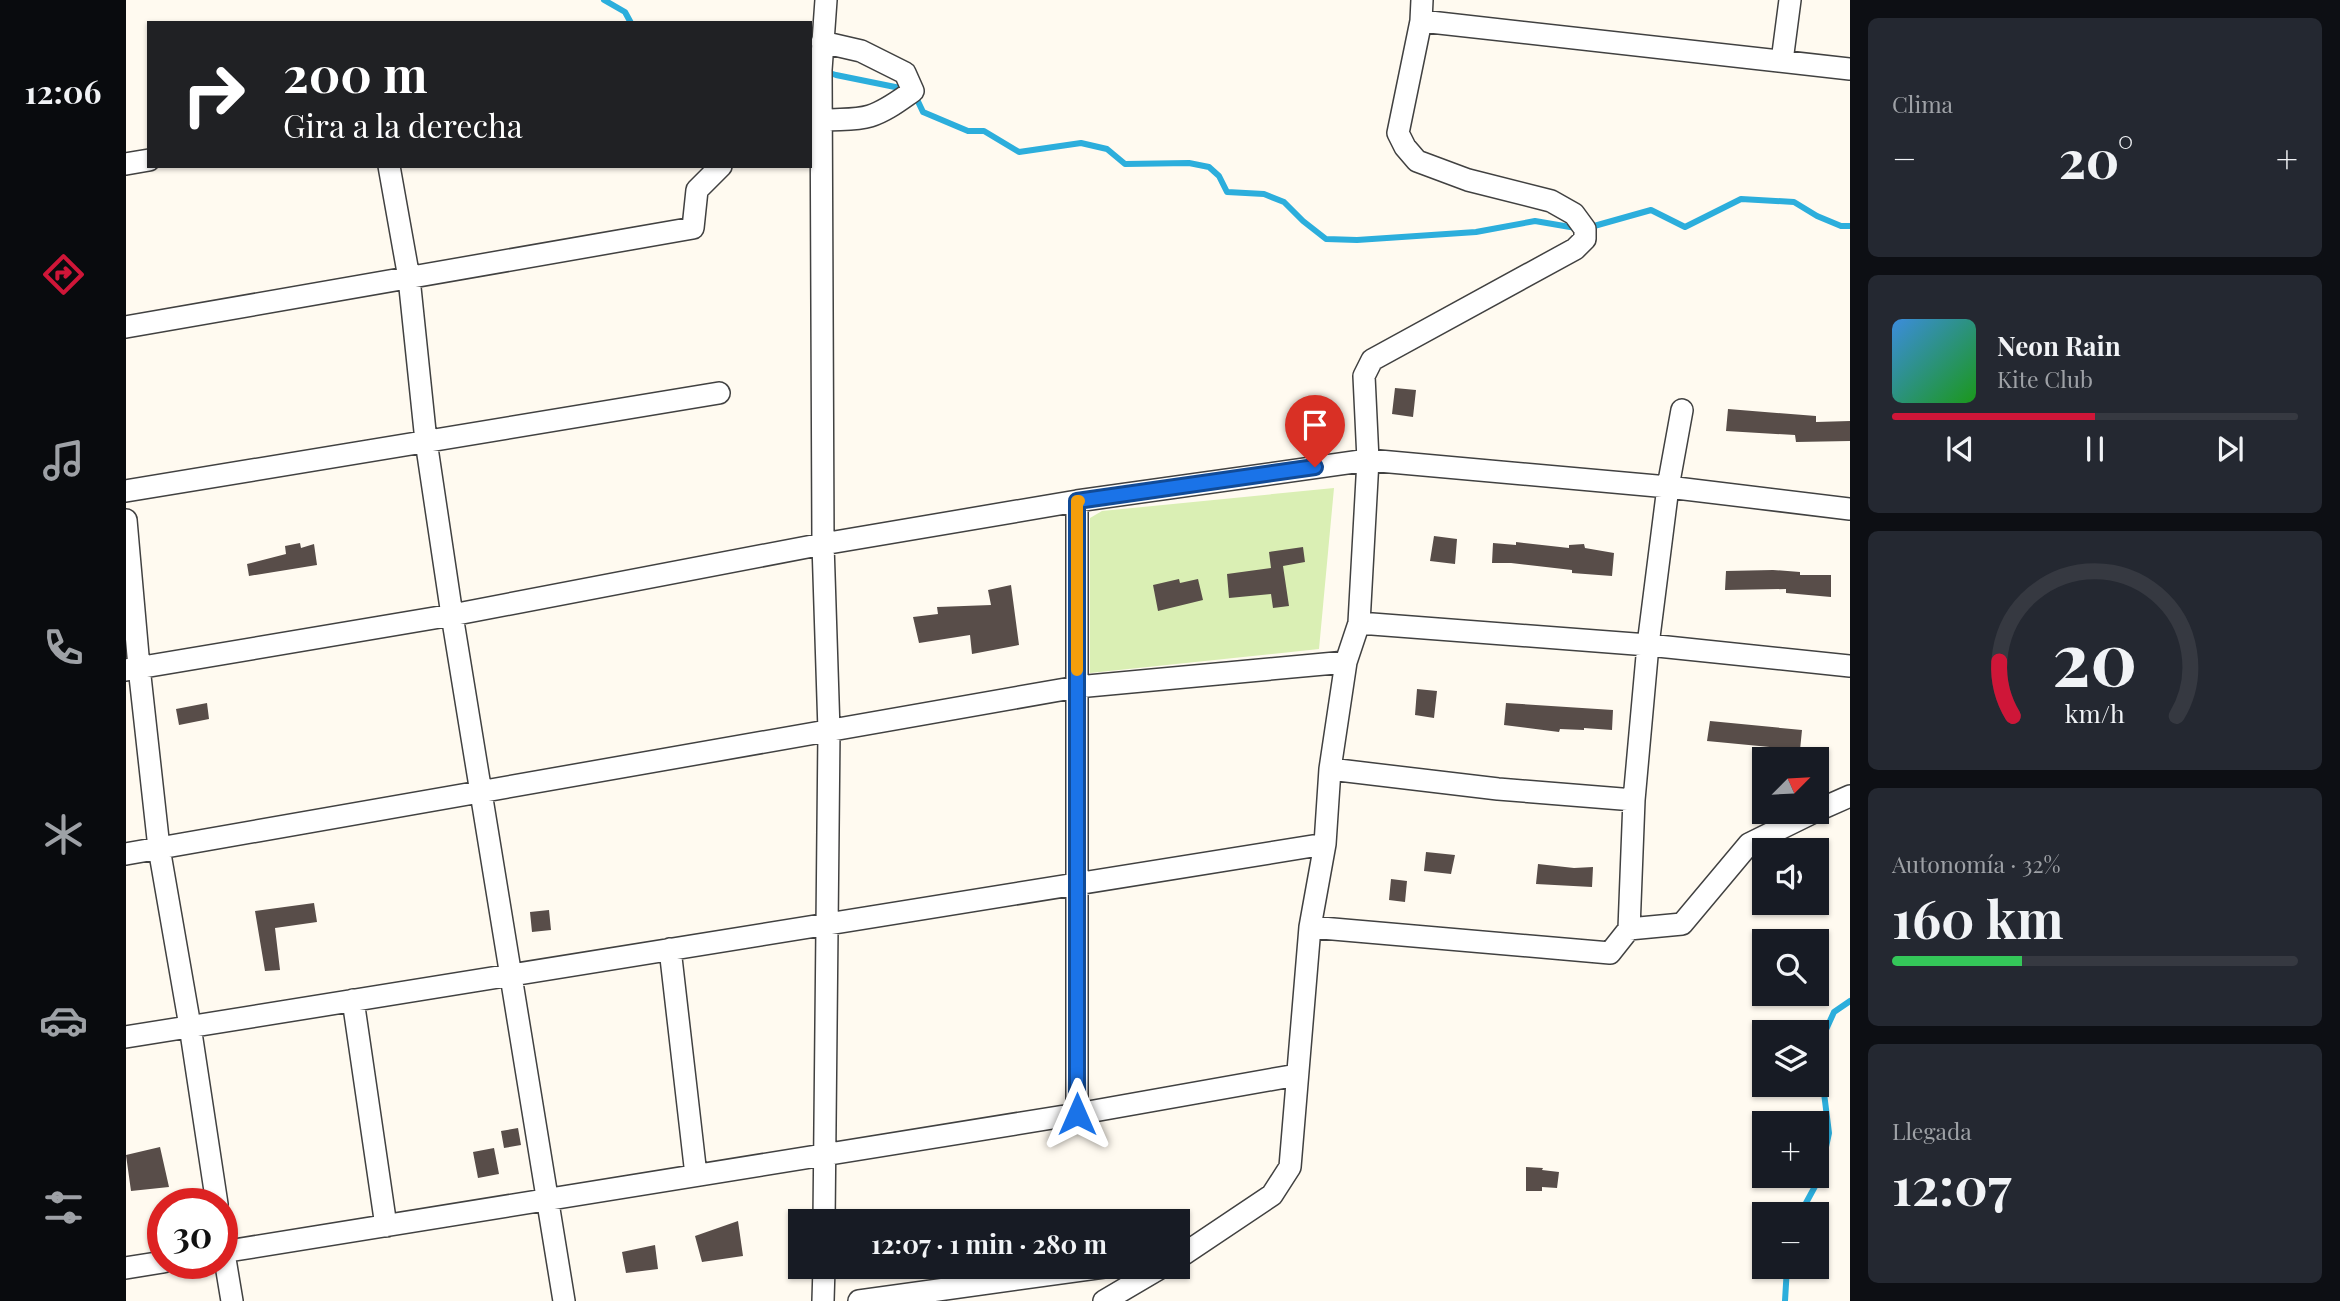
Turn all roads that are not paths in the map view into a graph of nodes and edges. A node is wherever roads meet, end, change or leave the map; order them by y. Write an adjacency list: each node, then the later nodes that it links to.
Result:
1 (826, 0): 4 (street)
2 (1790, 0): 5 (street)
3 (1421, 10): 5 (street); 17 (street)
4 (822, 42): 7 (street); 7 (street)
5 (1782, 61): 6 (street)
6 (1850, 69)
7 (816, 122): 23 (street)
8 (147, 160): 9 (street)
9 (126, 164)
10 (389, 168): 12 (street)
11 (719, 168): 12 (street)
12 (409, 278): 13 (street); 16 (street)
13 (126, 327)
14 (719, 393): 16 (street)
15 (1682, 410): 18 (street)
16 (426, 441): 19 (street); 24 (street)
17 (1368, 460): 18 (street); 20 (street); 25 (street)
18 (1668, 487): 21 (street); 26 (street)
19 (126, 491)
20 (1077, 501): 23 (street); 30 (street)
21 (1850, 509)
22 (126, 520): 29 (street)
23 (823, 544): 24 (street); 31 (street)
24 (453, 615): 29 (street); 33 (street)
25 (1359, 624): 26 (street); 27 (street)
26 (1648, 645): 28 (street); 35 (street)
27 (1346, 662): 30 (street); 32 (street)
28 (1850, 666)
29 (132, 668): 39 (street)
30 (1077, 687): 31 (street); 41 (street)
31 (829, 731): 33 (street); 42 (street)
32 (1330, 769): 35 (street); 38 (street)
33 (482, 792): 39 (street); 46 (street)
34 (1850, 796): 36 (street)
35 (1634, 800): 44 (street)
36 (1829, 805)
37 (1789, 824): 44 (street)
38 (1325, 844): 41 (street); 43 (street)
39 (159, 848): 40 (street); 48 (street)
40 (126, 854)
41 (1077, 884): 42 (street); 51 (street)
42 (827, 924): 45 (street); 52 (street)
43 (1310, 927): 44 (street); 50 (street)
44 (1629, 929)
45 (670, 949): 46 (street); 53 (street)
46 (512, 975): 47 (street); 55 (street)
47 (353, 1000): 48 (street); 57 (street)
48 (190, 1027): 49 (street); 54 (street)
49 (126, 1037)
50 (1297, 1075): 51 (street); 59 (street)
51 (1077, 1114): 52 (street)
52 (825, 1155): 53 (street); 56 (street)
53 (696, 1175): 55 (street)
54 (215, 1188)
55 (547, 1200): 57 (street); 67 (street)
56 (824, 1209)
57 (386, 1226): 58 (street)
58 (238, 1246)
59 (1190, 1249)
60 (147, 1265): 61 (street)
61 (126, 1268)
62 (228, 1279): 66 (street)
63 (824, 1279): 68 (street)
64 (1018, 1279): 69 (street)
65 (1142, 1279): 70 (street)
66 (232, 1301)
67 (564, 1301)
68 (823, 1301)
69 (859, 1301)
70 (1104, 1301)

